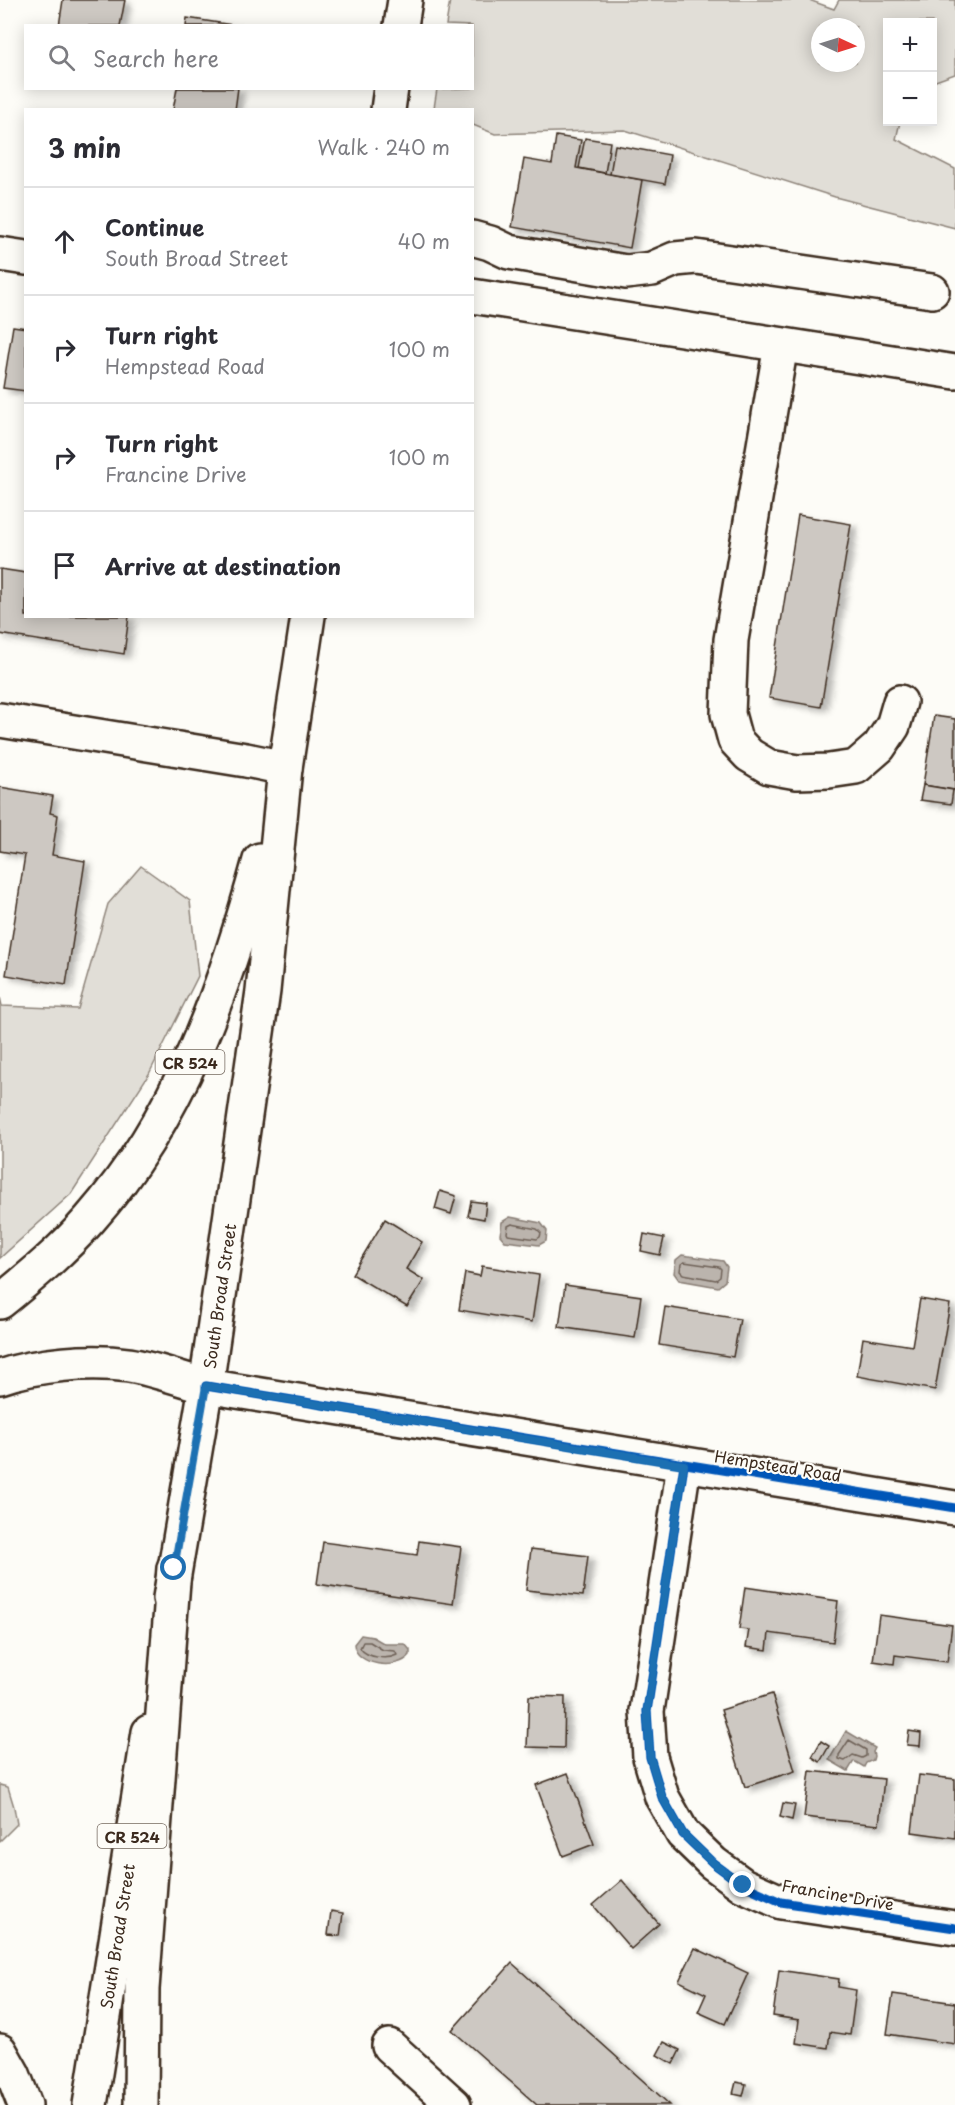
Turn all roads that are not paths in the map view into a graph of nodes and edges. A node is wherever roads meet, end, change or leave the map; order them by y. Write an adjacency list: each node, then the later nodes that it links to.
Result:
1 (405, 0): 2 (main road)
2 (401, 24)
3 (391, 90): 4 (main road)
4 (388, 108)
5 (474, 239): 8 (main road)
6 (0, 254): 7 (main road)
7 (24, 258)
8 (932, 291)
9 (474, 296): 10 (main road)
10 (781, 345): 11 (main road); 13 (main road)
11 (955, 372)
12 (309, 618): 15 (main road, South Broad Street / CR 524)
13 (900, 702)
14 (0, 720): 15 (main road)
15 (285, 768): 16 (main road, South Broad Street / CR 524); 18 (main road, South Broad Street / CR 524)
16 (0, 1302)
17 (0, 1377): 18 (main road, Hempstead Road)
18 (206, 1386): 19 (main road, Hempstead Road); 21 (main road, South Broad Street / CR 524)
19 (684, 1465): 20 (main road, Hempstead Road); 22 (main road, Francine Drive)
20 (955, 1508)
21 (174, 1568): 26 (main road, South Broad Street / CR 524); 27 (main road)
22 (955, 1928)
23 (388, 2046): 28 (main road)
24 (0, 2051): 25 (main road)
25 (25, 2105)
26 (90, 2105)
27 (141, 2105)
28 (454, 2105)

